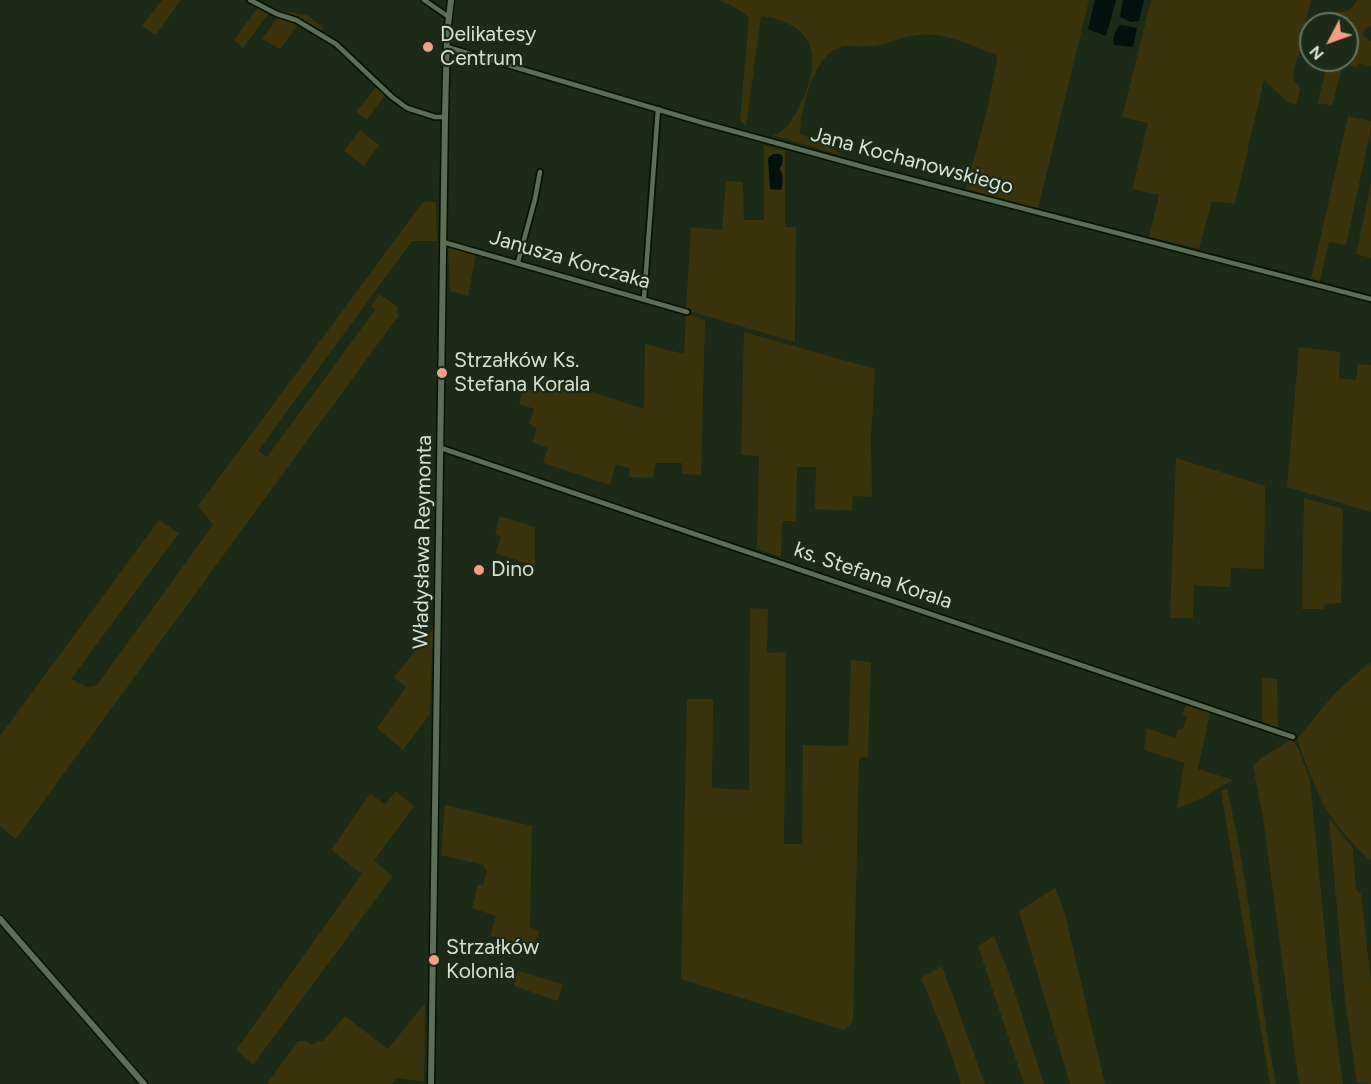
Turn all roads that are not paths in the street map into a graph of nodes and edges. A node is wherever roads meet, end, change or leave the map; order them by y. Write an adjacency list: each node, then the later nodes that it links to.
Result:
1 (250, 0): 7 (street)
2 (424, 0): 4 (street)
3 (451, 0): 4 (street, Władysława Reymonta)
4 (449, 17): 5 (street, Władysława Reymonta)
5 (447, 47): 6 (street, Jana Kochanowskiego); 7 (street, Władysława Reymonta)
6 (658, 109): 11 (street); 12 (street, Jana Kochanowskiego)
7 (445, 117): 9 (street, Władysława Reymonta)
8 (540, 172): 10 (street)
9 (443, 242): 10 (street, Janusza Korczaka); 14 (street, Władysława Reymonta)
10 (518, 262): 11 (street, Janusza Korczaka)
11 (644, 298): 13 (street, Janusza Korczaka)
12 (1371, 299)
13 (687, 312)
14 (441, 448): 15 (street, ks. Stefana Korala); 18 (street, Władysława Reymonta)
15 (1293, 737)
16 (0, 919): 17 (street)
17 (144, 1084)
18 (431, 1084)

